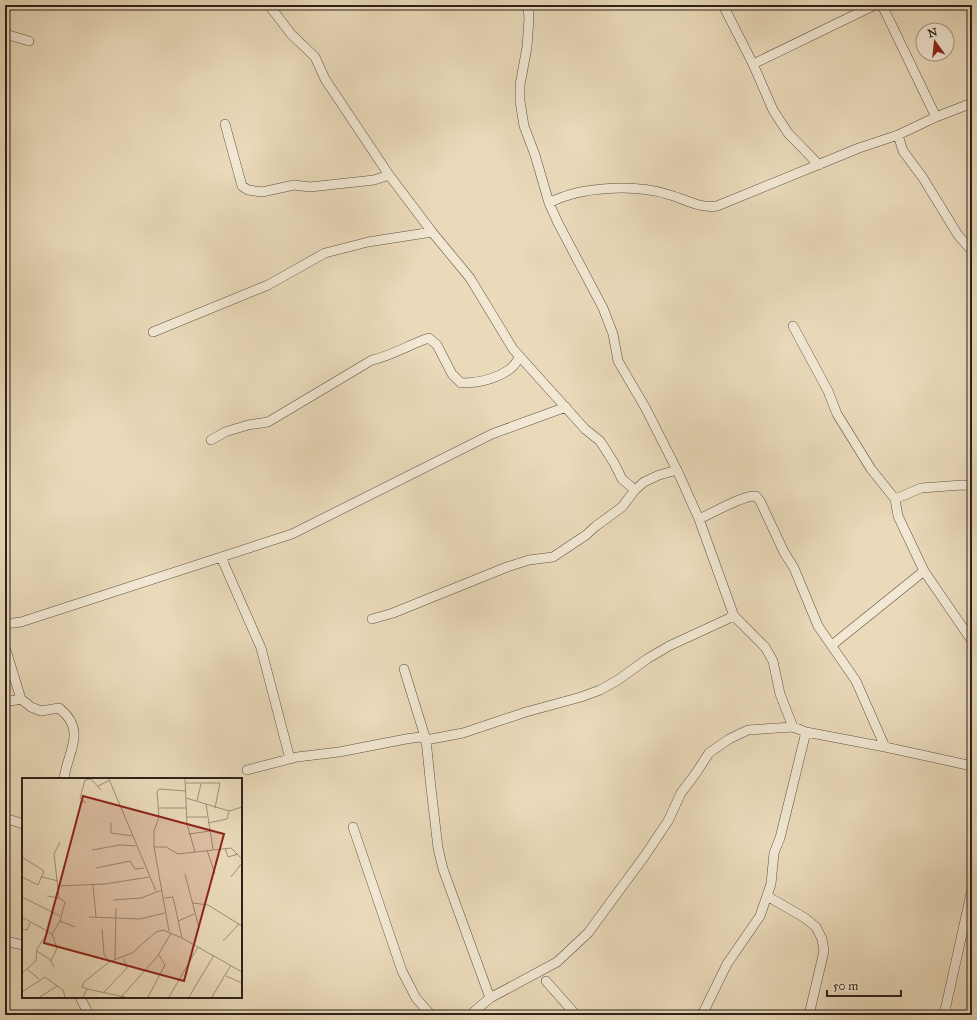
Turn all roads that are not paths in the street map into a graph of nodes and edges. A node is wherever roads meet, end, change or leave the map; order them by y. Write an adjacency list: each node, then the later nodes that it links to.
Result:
1 (269, 5): 14 (street)
2 (528, 5): 15 (street)
3 (723, 5): 8 (street)
4 (874, 5): 8 (street)
5 (882, 5): 10 (street)
6 (5, 34): 7 (street)
7 (29, 41)
8 (753, 64): 13 (street)
9 (972, 102): 10 (street)
10 (936, 117): 12 (street)
11 (225, 124): 14 (street)
12 (898, 135): 13 (street); 17 (street)
13 (819, 165): 15 (street)
14 (389, 175): 16 (street)
15 (549, 203): 23 (street)
16 (432, 232): 19 (street); 20 (street)
17 (972, 251)
18 (793, 326): 26 (street)
19 (153, 332)
20 (520, 357): 21 (street); 22 (street)
21 (566, 407): 25 (street); 28 (street)
22 (211, 440)
23 (676, 470): 25 (street); 27 (street)
24 (972, 486): 26 (street)
25 (635, 490): 31 (street)
26 (896, 499): 29 (street)
27 (699, 519): 30 (street); 34 (street)
28 (221, 557): 32 (street); 43 (street)
29 (924, 571): 33 (street); 34 (street)
30 (734, 616): 39 (street); 41 (street)
31 (372, 619)
32 (5, 624)
33 (972, 641)
34 (832, 645): 42 (street)
35 (5, 647): 37 (street)
36 (404, 668): 41 (street)
37 (21, 699): 38 (street); 46 (street)
38 (5, 702)
39 (793, 727): 40 (street); 56 (street)
40 (806, 732): 42 (street); 51 (street)
41 (426, 740): 43 (street); 56 (street)
42 (885, 746): 44 (street)
43 (290, 759): 45 (street)
44 (972, 766)
45 (247, 770)
46 (64, 778)
47 (5, 818): 48 (street)
48 (22, 824)
49 (353, 827): 58 (street)
50 (972, 889): 63 (street)
51 (767, 896): 61 (street); 62 (street)
52 (5, 941): 53 (street)
53 (22, 945)
54 (546, 981): 60 (street)
55 (80, 998): 57 (street)
56 (490, 998): 59 (street)
57 (89, 1015)
58 (431, 1015)
59 (470, 1015)
60 (576, 1015)
61 (702, 1015)
62 (809, 1015)
63 (944, 1015)

